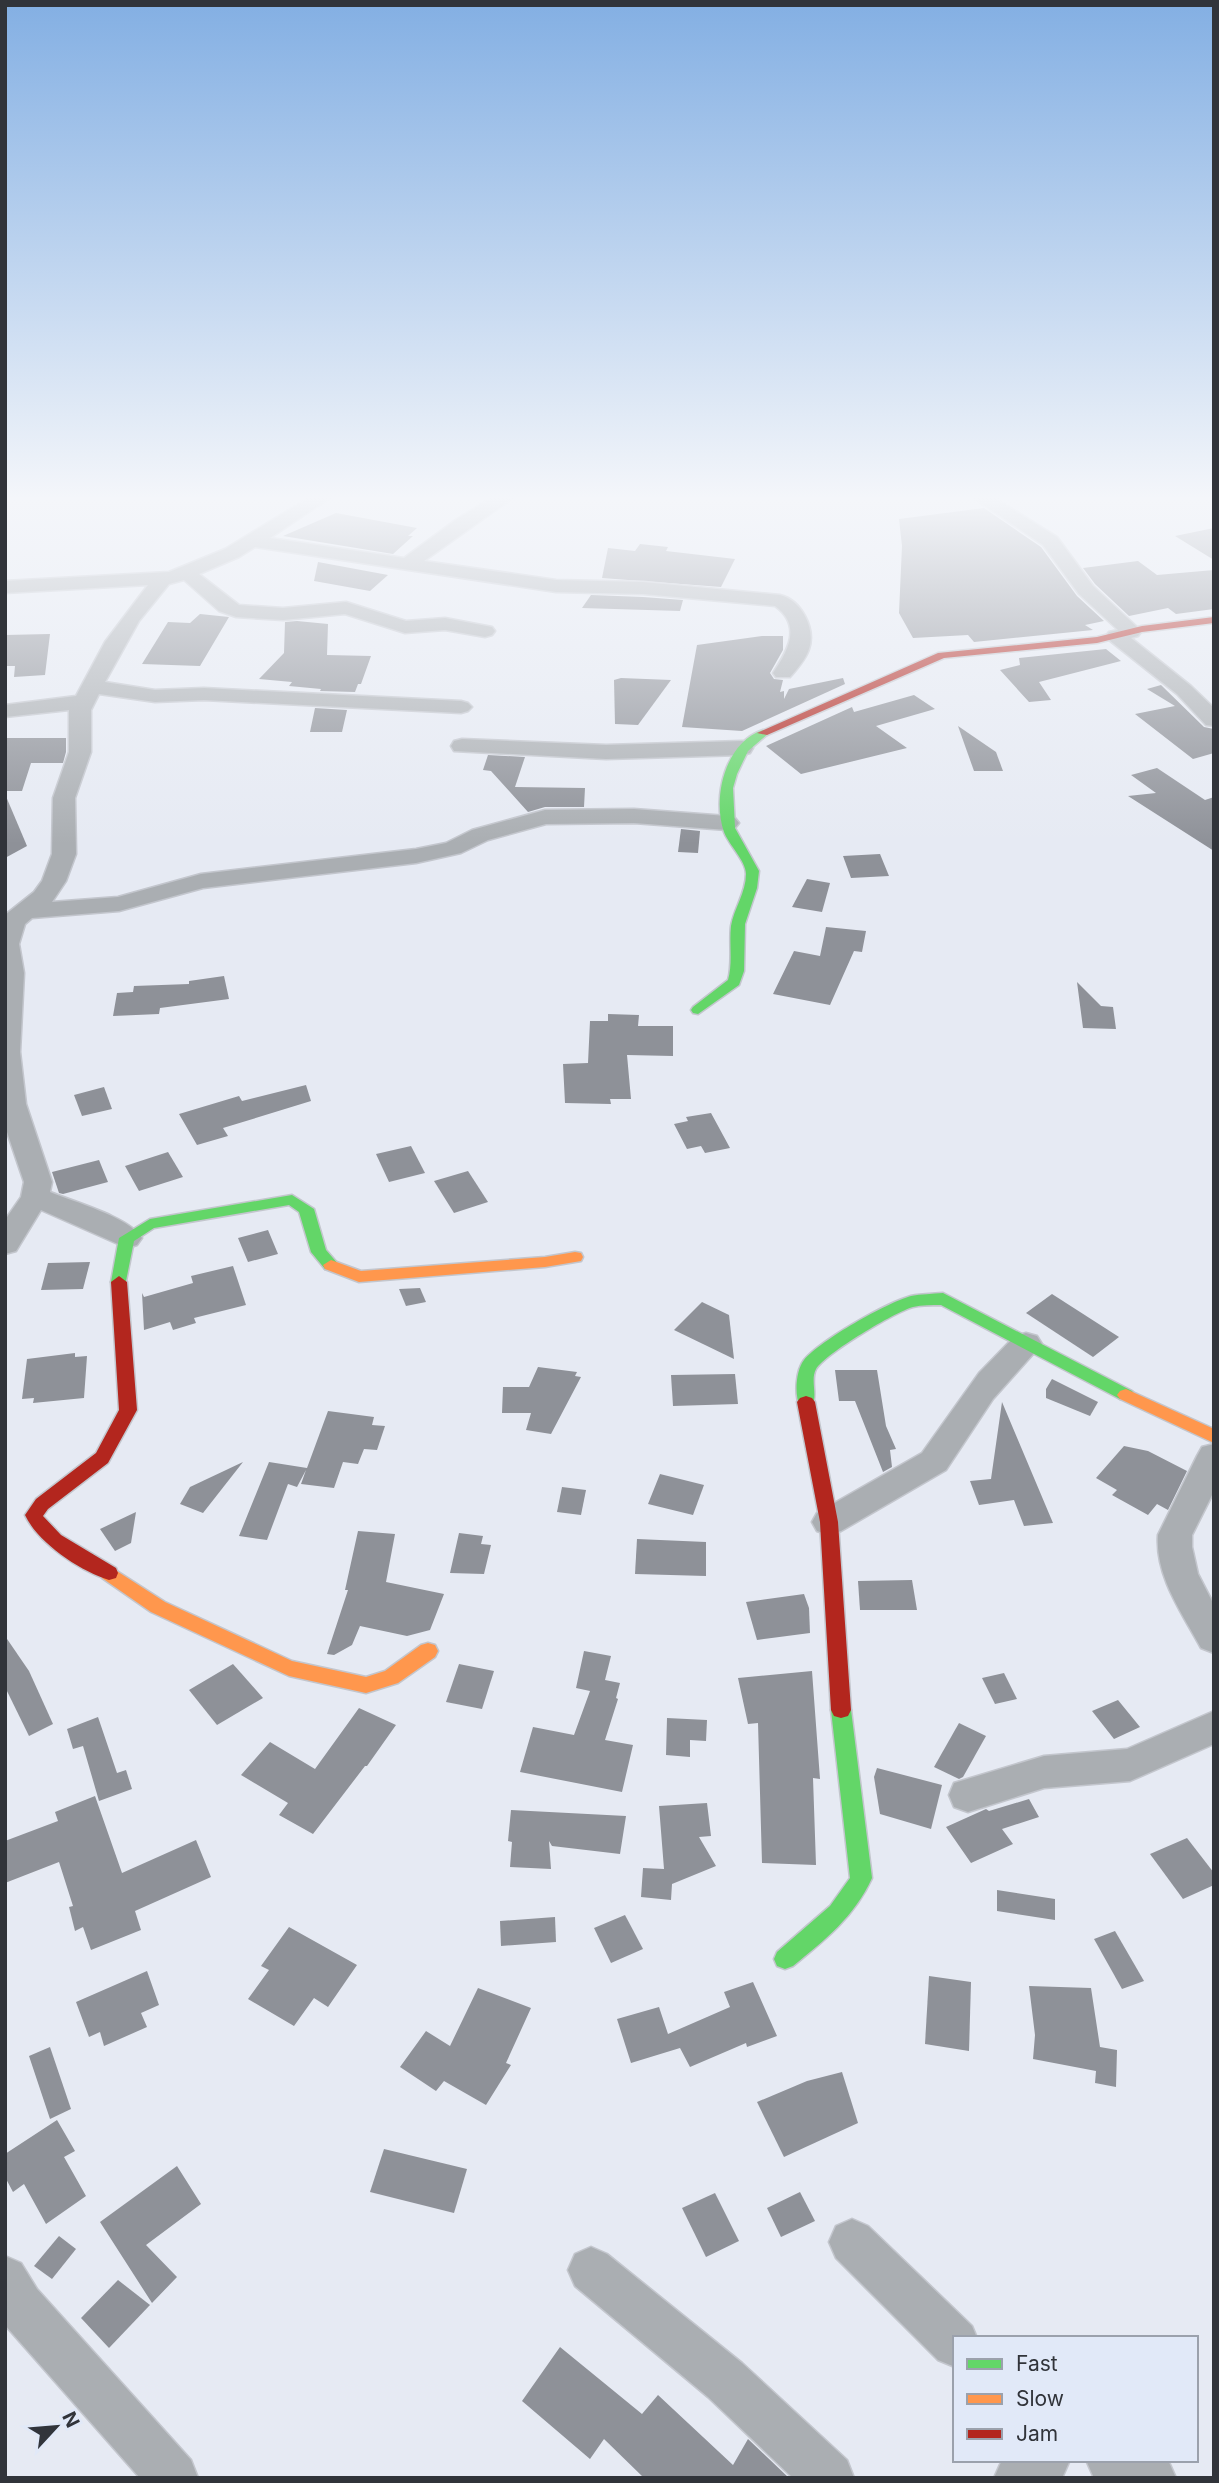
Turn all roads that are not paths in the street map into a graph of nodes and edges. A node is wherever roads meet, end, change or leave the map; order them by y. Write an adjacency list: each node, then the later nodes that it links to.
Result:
1 (135, 613): 13 (street)
2 (265, 613): 3 (street)
3 (295, 613)
4 (361, 613): 8 (street)
5 (796, 613): 10 (street)
6 (1105, 613): 9 (street)
7 (1214, 620): 9 (street)
8 (485, 631)
9 (1123, 634): 12 (street); 18 (street)
10 (783, 673)
11 (1214, 689): 12 (street)
12 (1184, 691): 16 (street)
13 (88, 695): 14 (street); 15 (street); 20 (street)
14 (461, 707)
15 (5, 710)
16 (1214, 720)
17 (462, 746): 18 (street)
18 (743, 748): 19 (street)
19 (727, 823): 20 (street); 21 (street)
20 (26, 911): 22 (street)
21 (698, 1010)
22 (35, 1197): 23 (street); 24 (street)
23 (127, 1238): 25 (street); 31 (street)
24 (5, 1244)
25 (575, 1257)
26 (1027, 1344): 27 (street); 29 (street); 29 (street)
27 (1214, 1437)
28 (1214, 1456): 30 (street)
29 (829, 1522): 34 (street)
30 (1214, 1638)
31 (428, 1651)
32 (1214, 1727): 33 (street)
33 (968, 1795)
34 (785, 1959)
35 (852, 2242): 38 (street)
36 (591, 2270): 42 (street)
37 (5, 2279): 41 (street)
38 (953, 2341)
39 (1042, 2462): 43 (street)
40 (1115, 2462): 44 (street)
41 (173, 2478)
42 (829, 2478)
43 (1019, 2478)
44 (1151, 2478)

